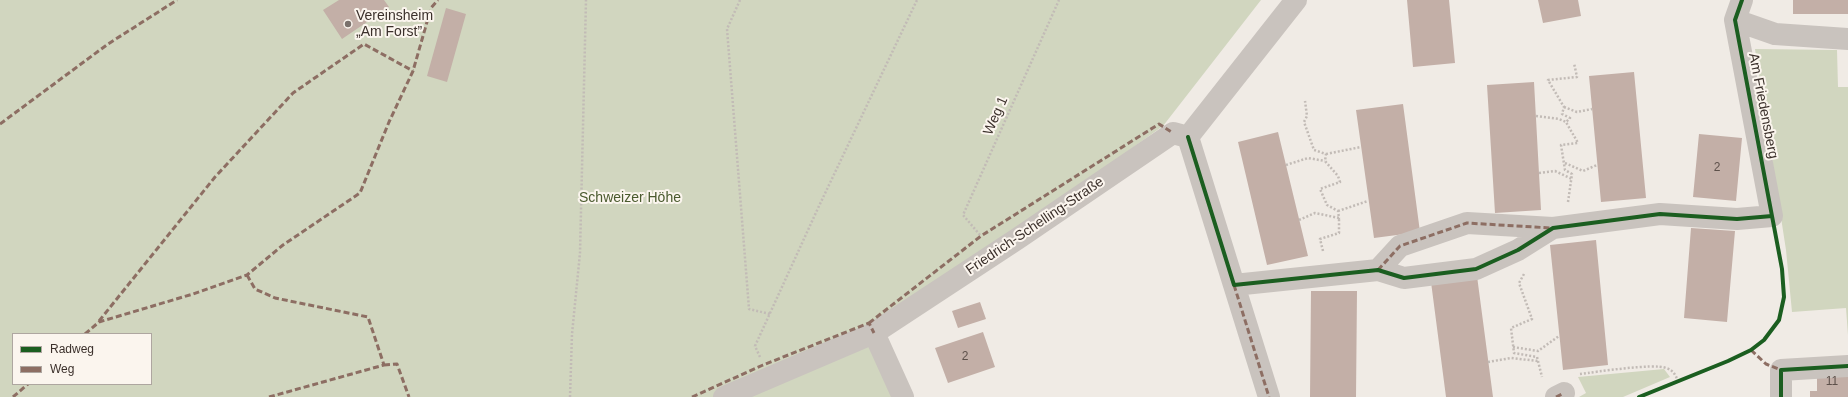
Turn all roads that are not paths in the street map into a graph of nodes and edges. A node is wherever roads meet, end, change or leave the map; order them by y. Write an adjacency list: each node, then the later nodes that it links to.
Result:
1 (1296, 0): 4 (street, Friedrich-Schelling-Straße)
2 (1739, 10): 3 (street); 5 (street, Am Friedensberg)
3 (1848, 39)
4 (1180, 135): 7 (street); 8 (street, Friedrich-Schelling-Straße)
5 (1553, 228): 6 (street); 6 (street)
6 (1378, 270): 7 (street)
7 (1234, 285): 12 (street)
8 (874, 333): 10 (street, Friedrich-Schelling-Straße); 11 (street)
9 (1848, 366): 13 (street)
10 (724, 397)
11 (903, 397)
12 (1270, 397)
13 (1781, 397)

